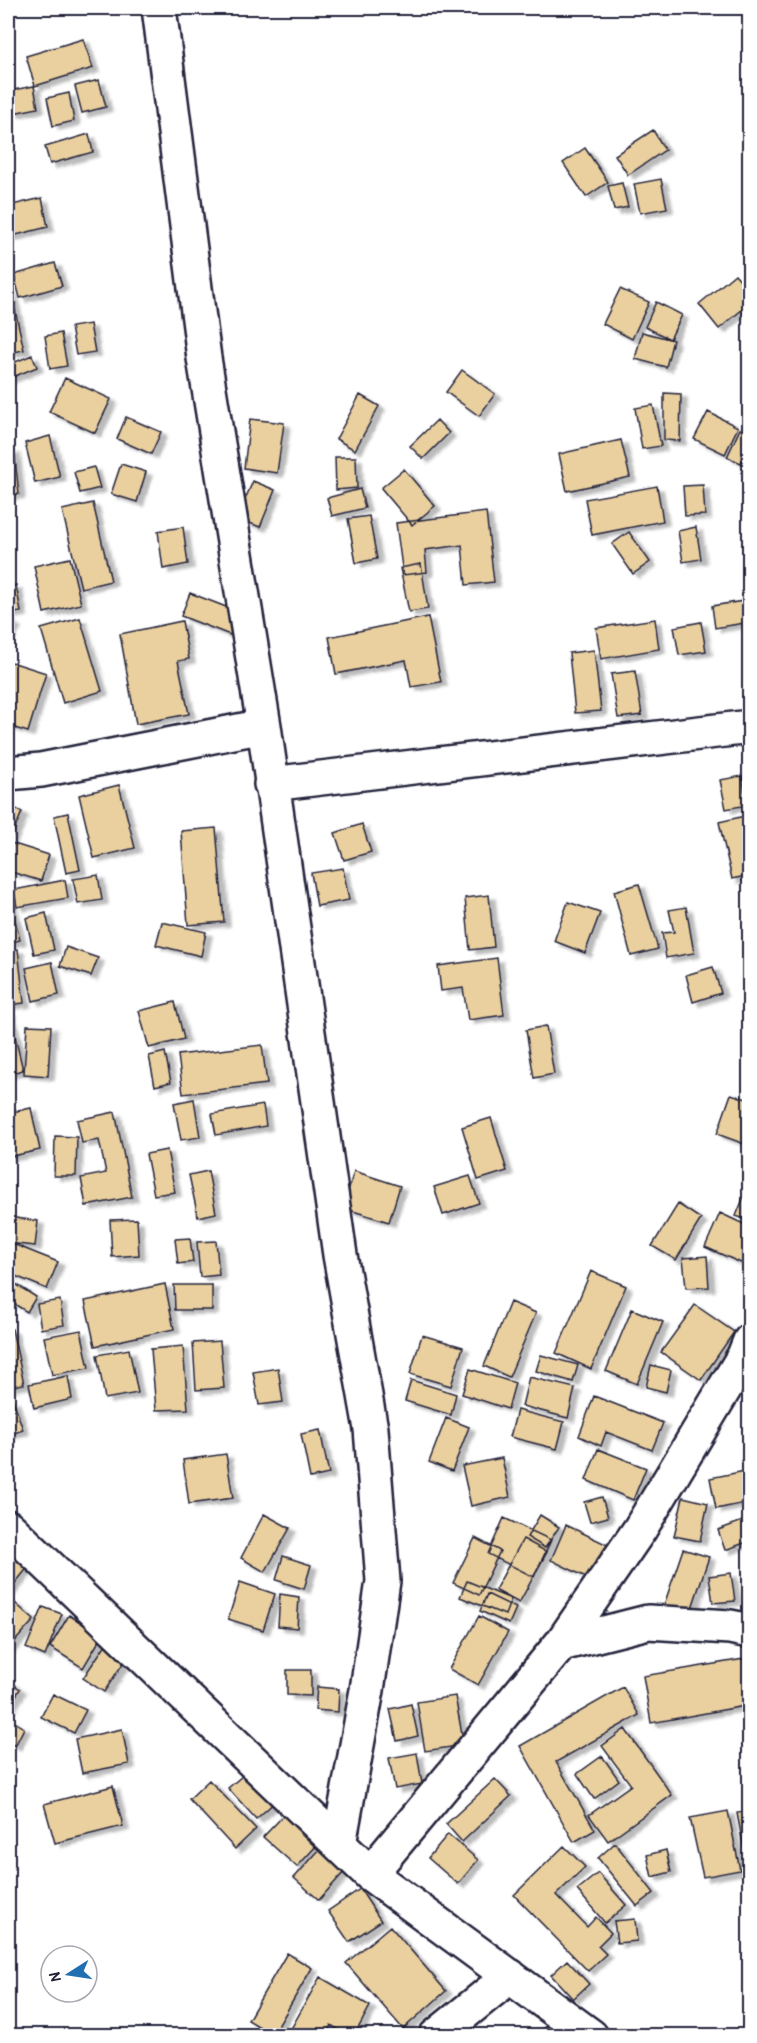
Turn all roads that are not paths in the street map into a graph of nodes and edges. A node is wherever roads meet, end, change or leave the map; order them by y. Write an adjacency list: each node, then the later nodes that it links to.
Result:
1 (159, 8): 2 (street)
2 (264, 726): 4 (street); 5 (street)
3 (750, 727): 5 (street)
4 (8, 773)
5 (271, 784): 10 (street)
6 (750, 1341): 9 (street)
7 (8, 1527): 10 (street)
8 (750, 1631): 9 (street)
9 (561, 1644): 11 (street)
10 (339, 1844): 11 (street)
11 (370, 1874): 12 (street)
12 (510, 1976): 13 (street); 14 (street)
13 (436, 2036)
14 (591, 2036)

